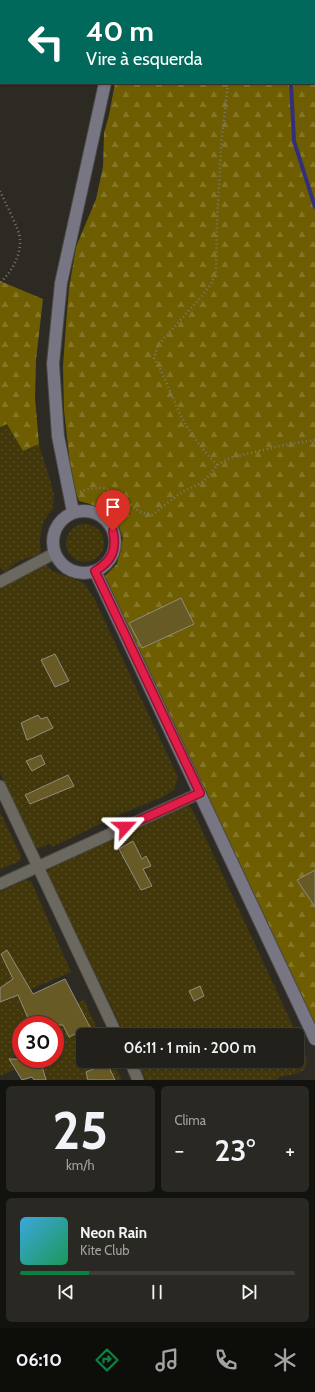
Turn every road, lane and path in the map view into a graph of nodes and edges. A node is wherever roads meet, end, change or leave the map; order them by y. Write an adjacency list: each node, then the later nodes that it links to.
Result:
1 (105, 84): 7 (street)
2 (228, 84): 6 (path)
3 (0, 191): 4 (path)
4 (0, 282)
5 (315, 440): 6 (path)
6 (217, 465): 7 (path)
7 (70, 499): 8 (street)
8 (73, 512): 9 (street); 10 (street)
9 (55, 553): 10 (street); 11 (street)
10 (95, 571): 13 (street)
11 (0, 582)
12 (0, 786): 14 (street)
13 (200, 793): 14 (street); 17 (street)
14 (38, 866): 15 (street); 16 (street)
15 (0, 884)
16 (114, 1028)
17 (315, 1039)
18 (133, 1068): 19 (street)
19 (138, 1080)

